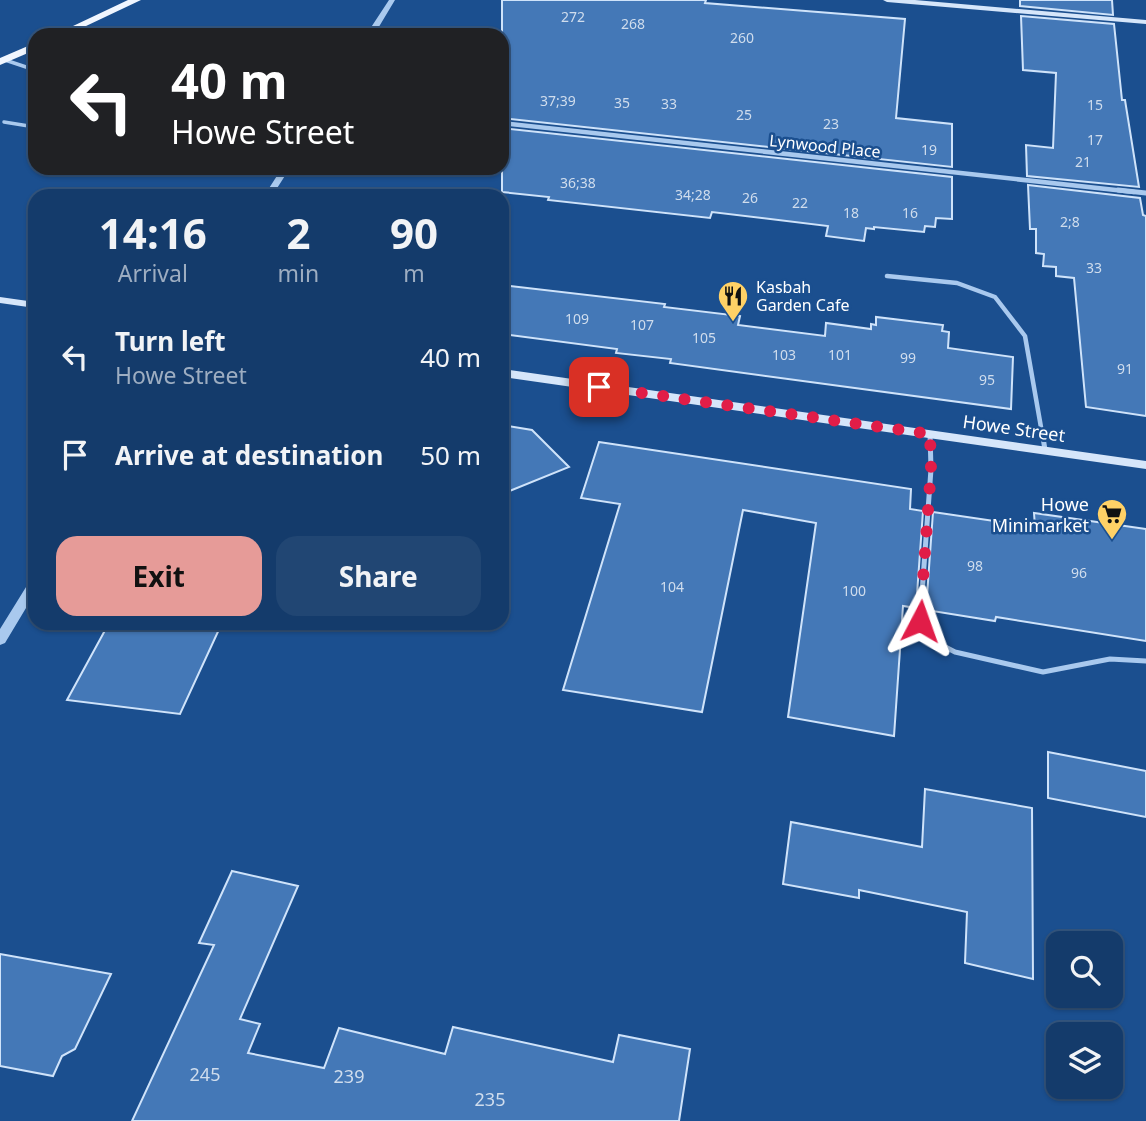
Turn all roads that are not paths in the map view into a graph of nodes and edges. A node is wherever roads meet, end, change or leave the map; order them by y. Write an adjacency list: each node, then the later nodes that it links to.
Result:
1 (136, 0): 5 (main road)
2 (392, 0): 6 (street)
3 (887, 0): 4 (main road)
4 (1146, 22)
5 (74, 28)
6 (374, 28)
7 (28, 49): 8 (main road)
8 (2, 61): 9 (lane)
9 (28, 67)
10 (4, 122): 12 (lane)
11 (509, 124): 13 (street, Lynwood Place)
12 (28, 126)
13 (1146, 193)
14 (887, 276): 19 (lane)
15 (0, 300): 16 (main road)
16 (28, 304)
17 (509, 374): 18 (main road, Howe Street)
18 (930, 434): 19 (main road, Howe Street); 23 (lane)
19 (1045, 450): 20 (main road, Howe Street)
20 (1146, 465)
21 (28, 594): 22 (street)
22 (0, 640)
23 (1146, 661)

